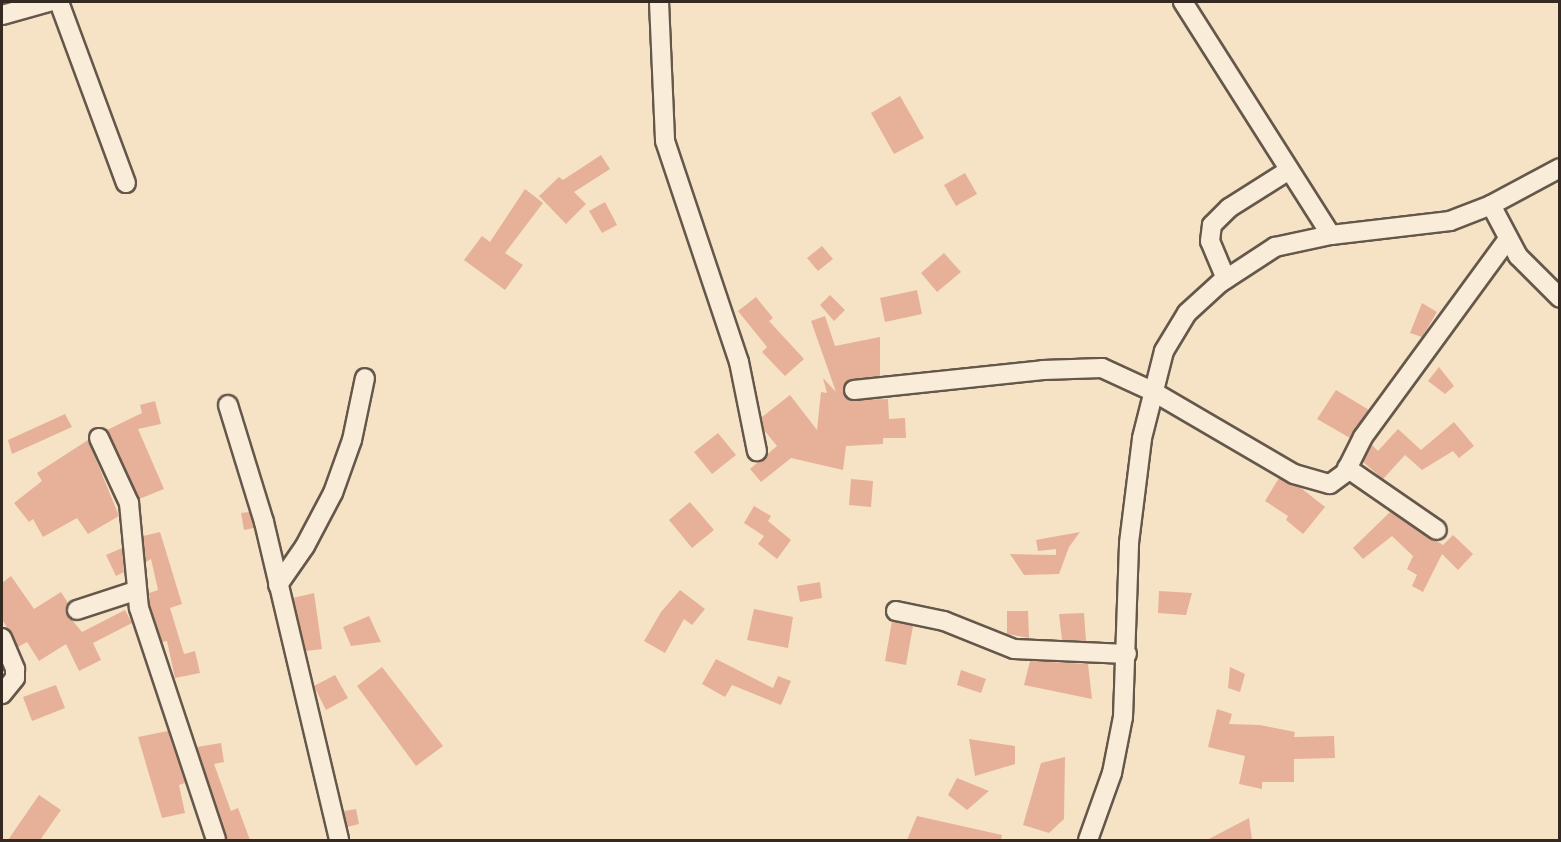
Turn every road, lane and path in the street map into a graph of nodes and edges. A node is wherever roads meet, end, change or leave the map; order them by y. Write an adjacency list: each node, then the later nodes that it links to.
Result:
1 (49, 2): 5 (street)
2 (59, 2): 8 (street)
3 (659, 2): 19 (street)
4 (1183, 2): 7 (street)
5 (2, 15)
6 (1560, 168): 9 (street)
7 (1289, 170): 10 (street); 12 (street)
8 (126, 183)
9 (1491, 205): 10 (street); 11 (street)
10 (1331, 235): 12 (street)
11 (1508, 239): 13 (street); 20 (street)
12 (1226, 279): 16 (street)
13 (1560, 298)
14 (365, 378): 22 (street)
15 (854, 390): 16 (street)
16 (1152, 391): 20 (street); 27 (street)
17 (228, 405): 22 (street)
18 (99, 438): 23 (street)
19 (757, 451)
20 (1347, 468): 21 (street)
21 (1437, 530)
22 (278, 585): 30 (street)
23 (135, 591): 24 (street); 29 (street)
24 (77, 610)
25 (896, 611): 27 (street)
26 (2, 638): 28 (street)
27 (1127, 654): 31 (street)
28 (2, 694)
29 (216, 840)
30 (339, 840)
31 (1088, 840)

